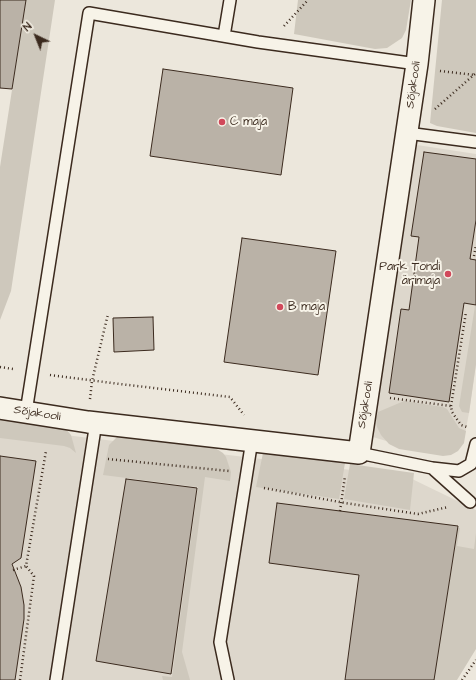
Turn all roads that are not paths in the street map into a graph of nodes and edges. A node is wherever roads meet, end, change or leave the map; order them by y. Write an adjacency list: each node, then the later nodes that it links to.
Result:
1 (230, 0): 3 (lane)
2 (424, 0): 4 (street, Sõjakooli)
3 (224, 36): 4 (lane); 8 (lane)
4 (417, 64): 5 (street, Sõjakooli)
5 (407, 132): 6 (lane); 12 (street, Sõjakooli)
6 (476, 142)
7 (0, 408): 8 (street, Sõjakooli)
8 (26, 412): 9 (street, Sõjakooli)
9 (92, 422): 10 (street, Sõjakooli); 15 (lane)
10 (252, 440): 12 (street, Sõjakooli); 16 (lane)
11 (476, 444): 13 (lane)
12 (353, 452): 13 (lane)
13 (432, 468): 14 (lane)
14 (470, 502)
15 (56, 680)
16 (228, 680)

